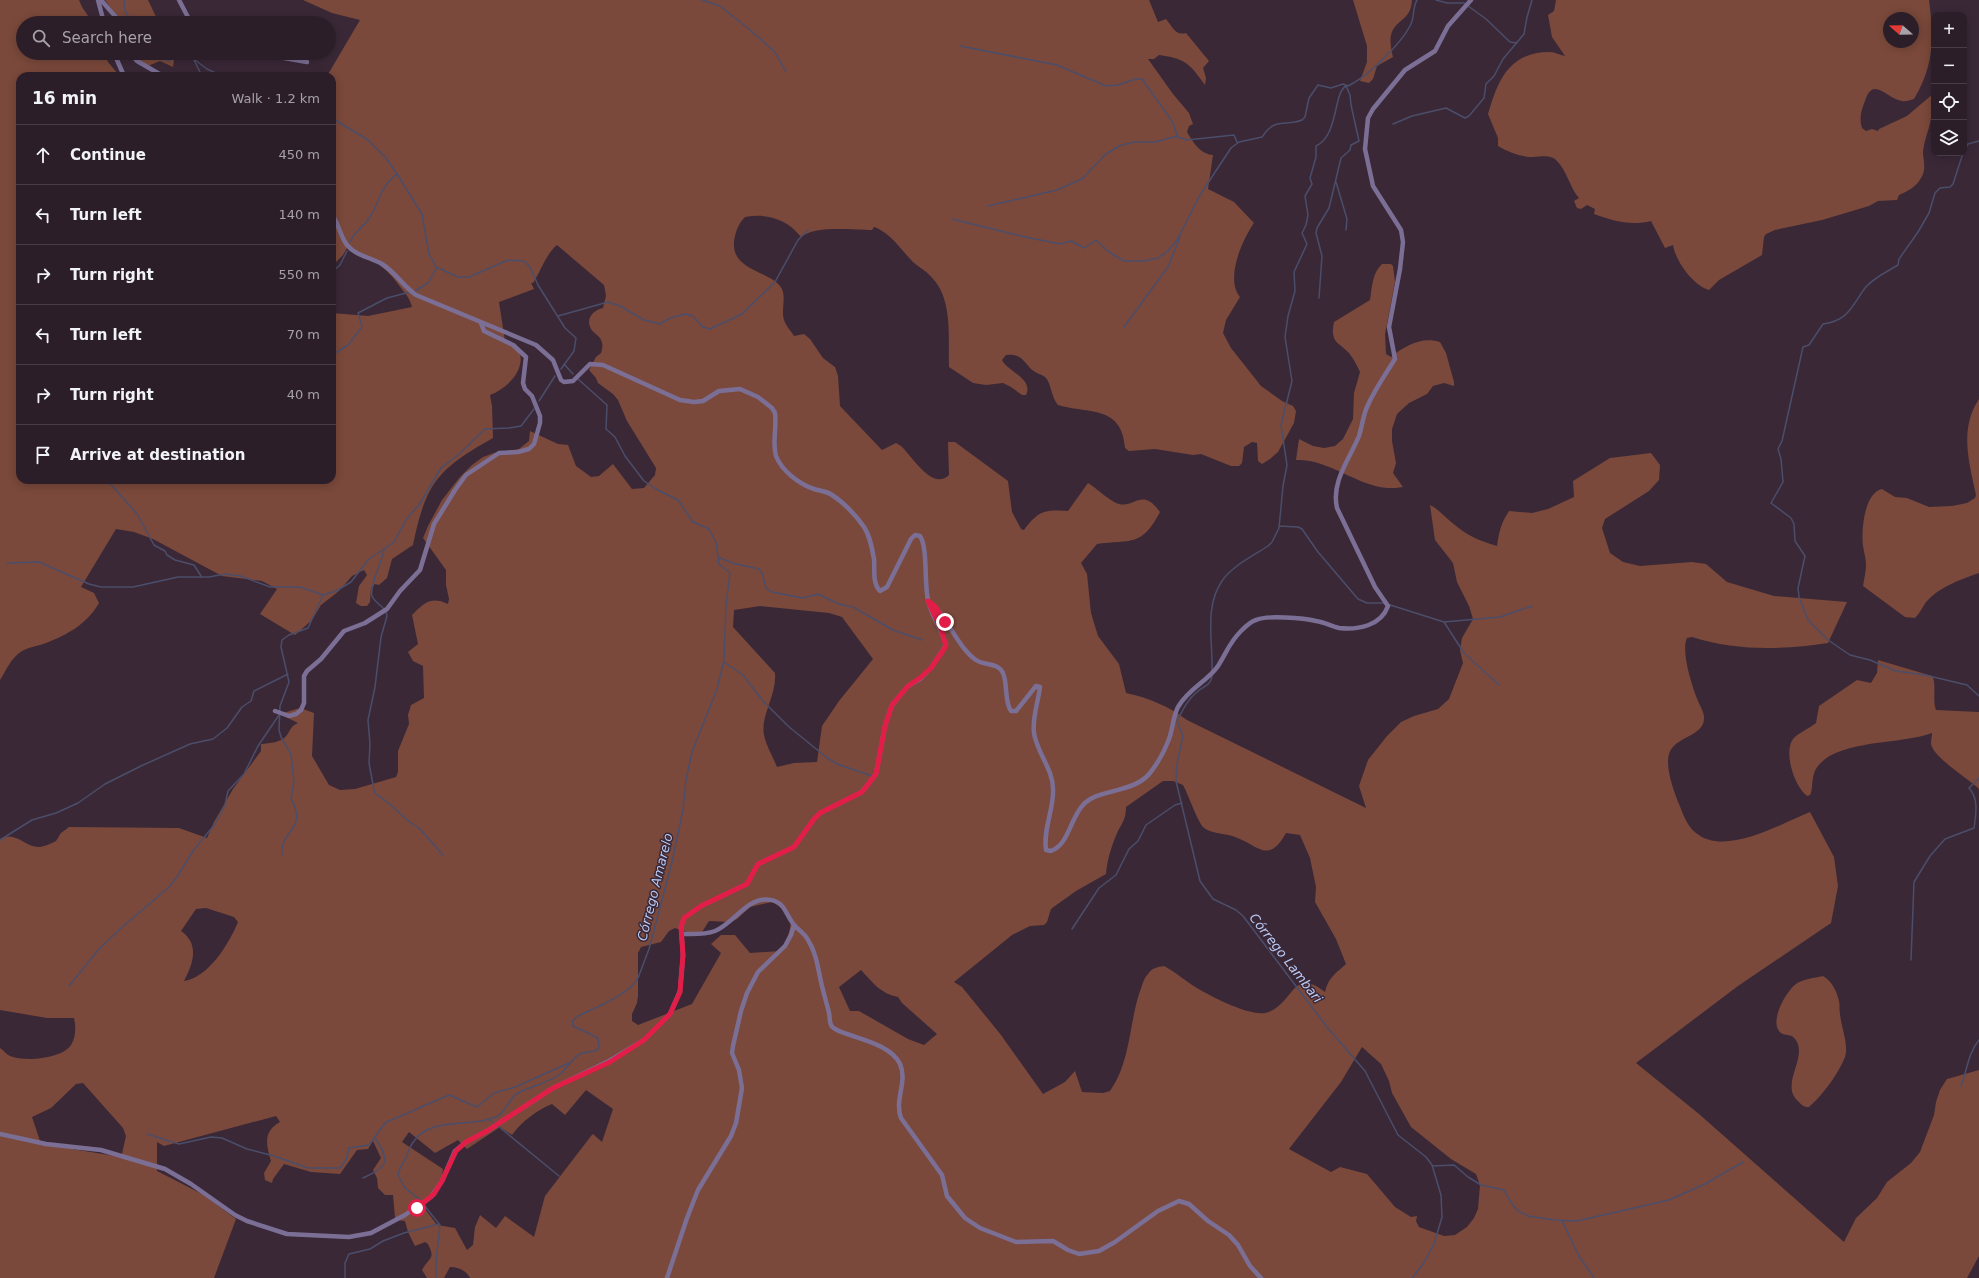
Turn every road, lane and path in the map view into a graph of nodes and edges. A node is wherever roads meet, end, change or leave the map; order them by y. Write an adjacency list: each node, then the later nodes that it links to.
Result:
1 (98, 0): 5 (street)
2 (102, 0): 6 (street)
3 (179, 0): 7 (street)
4 (1471, 0): 16 (street)
5 (102, 16)
6 (115, 16)
7 (187, 16)
8 (117, 60): 12 (street)
9 (137, 60): 13 (street)
10 (296, 60): 11 (street)
11 (307, 62)
12 (122, 72)
13 (156, 72)
14 (336, 223): 15 (street)
15 (481, 323): 16 (street); 17 (street)
16 (928, 601): 19 (street)
17 (275, 711)
18 (794, 925): 19 (street); 21 (street); 22 (street)
19 (682, 934): 20 (street)
20 (0, 1134)
21 (667, 1278)
22 (1261, 1278)

